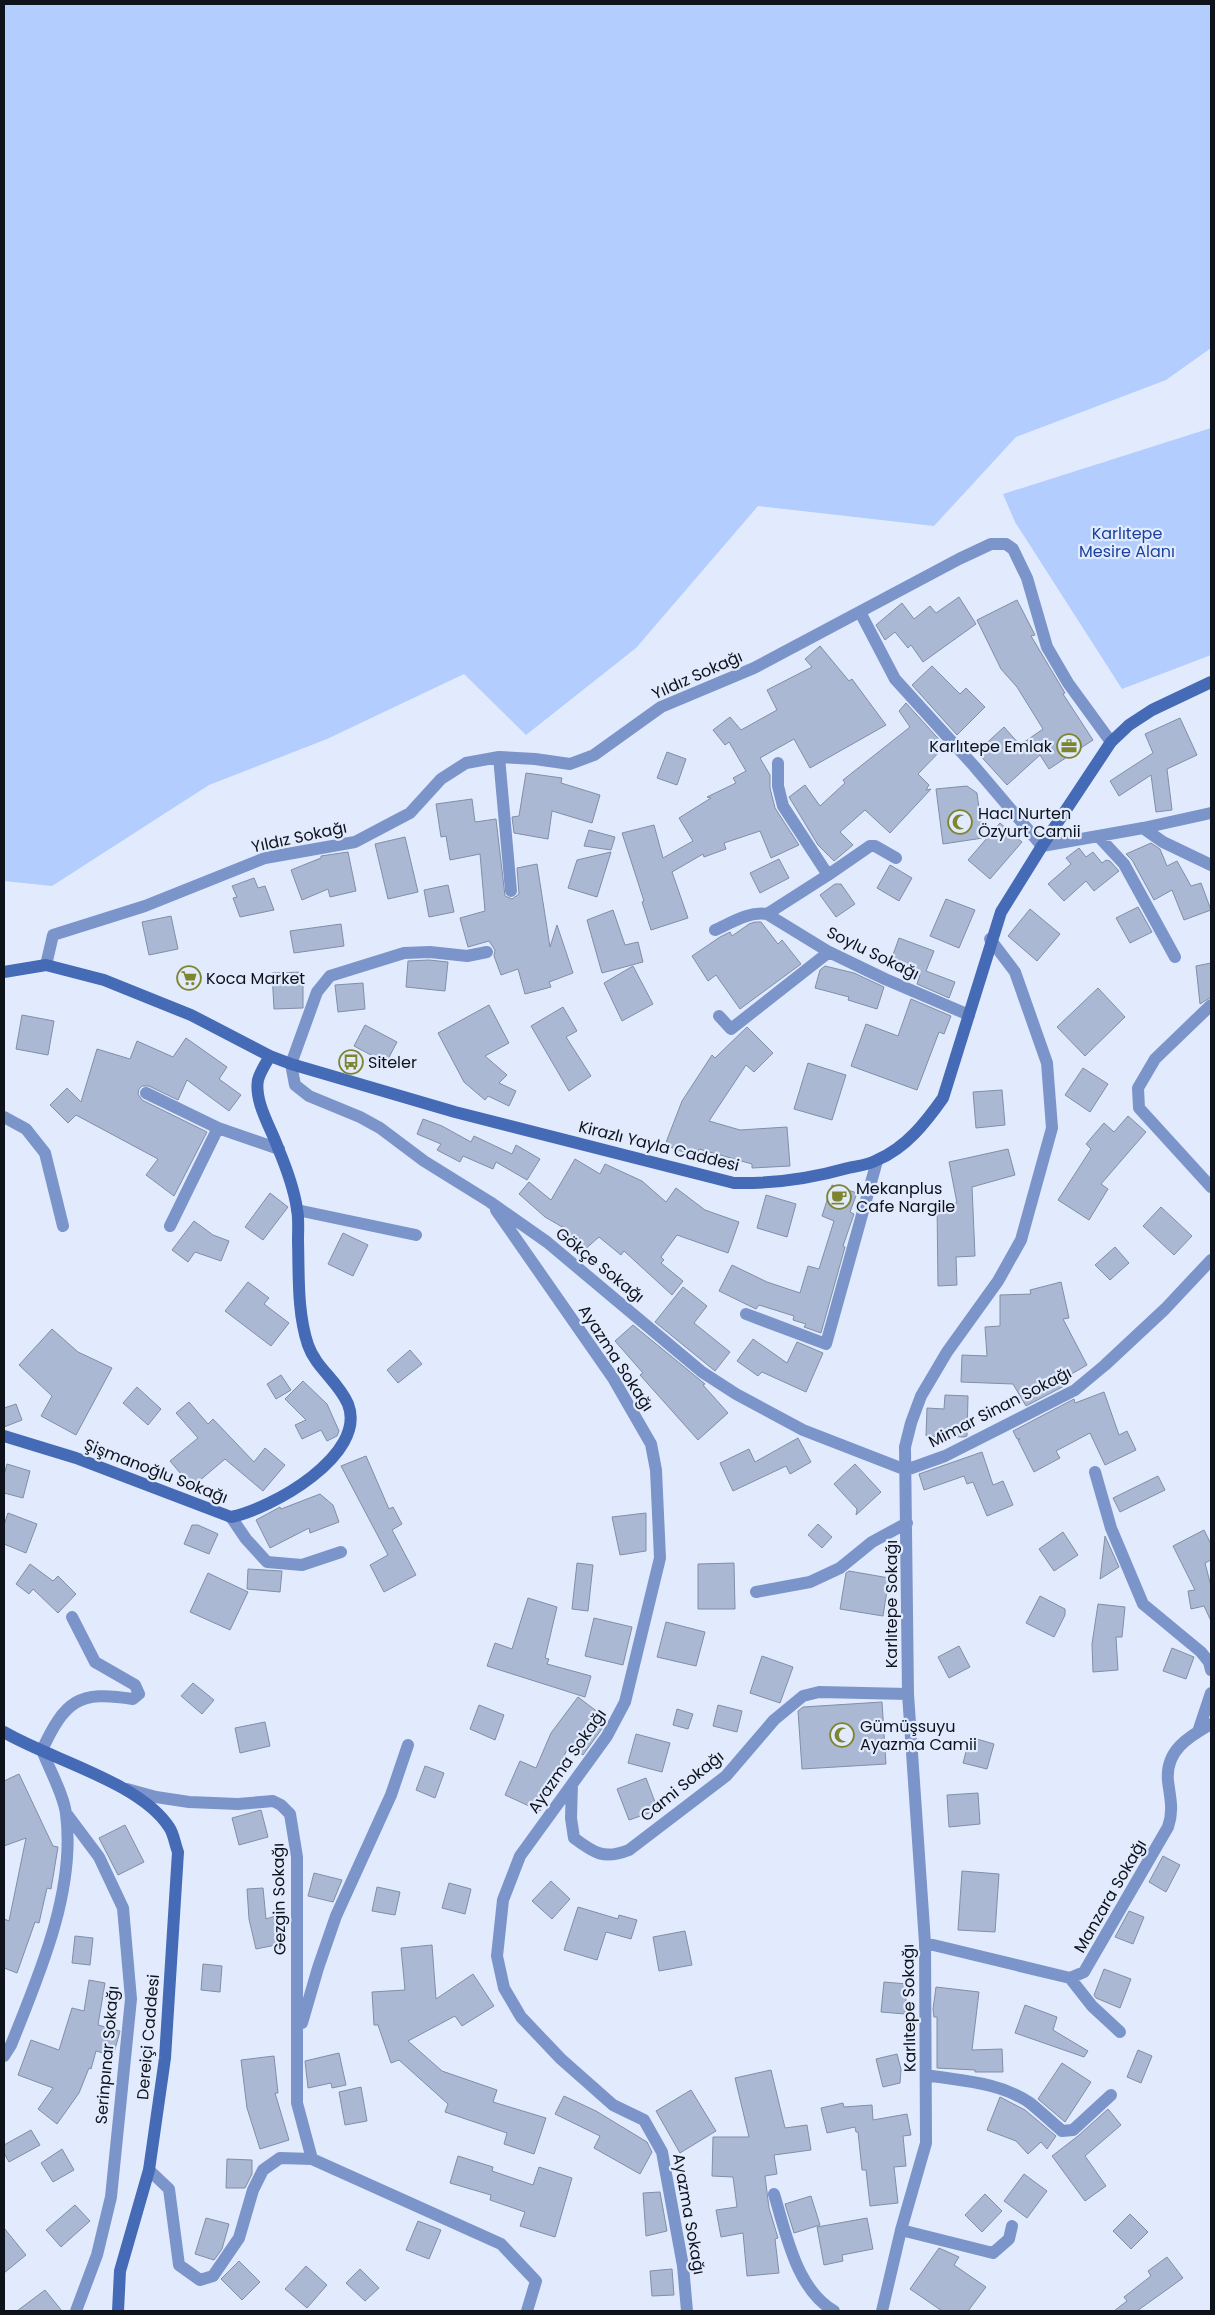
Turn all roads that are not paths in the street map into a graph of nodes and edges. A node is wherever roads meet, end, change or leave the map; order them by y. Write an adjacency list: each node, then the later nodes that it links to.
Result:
1 (860, 612): 3 (street, Yıldız Sokağı); 4 (street, Yıldız Sokağı); 9 (street)
2 (1211, 682): 3 (main road, Kirazlı Yayla Caddesi)
3 (1111, 742): 9 (main road, Kirazlı Yayla Caddesi)
4 (499, 757): 13 (street); 20 (street, Yıldız Sokağı)
5 (778, 762): 12 (street)
6 (1211, 813): 7 (street)
7 (1143, 828): 8 (street); 11 (street)
8 (1099, 837): 9 (street); 19 (street)
9 (1042, 846): 16 (main road, Kirazlı Yayla Caddesi)
10 (896, 858): 12 (street)
11 (1211, 865)
12 (828, 875): 14 (street)
13 (511, 891)
14 (767, 914): 15 (street); 18 (street, Soylu Sokağı)
15 (715, 930)
16 (990, 939): 23 (main road, Kirazlı Yayla Caddesi); 41 (street, Karlıtepe Sokağı)
17 (487, 952): 26 (street)
18 (829, 952): 23 (street, Soylu Sokağı); 24 (street)
19 (1175, 956)
20 (46, 965): 21 (main road, Kirazlı Yayla Caddesi); 25 (main road, Kirazlı Yayla Caddesi)
21 (4, 972)
22 (1211, 1005): 32 (street)
23 (969, 1014): 31 (main road, Kirazlı Yayla Caddesi)
24 (719, 1016)
25 (270, 1056): 26 (main road, Kirazlı Yayla Caddesi); 30 (main road, Şişmanoğlu Sokağı)
26 (291, 1064): 31 (main road, Kirazlı Yayla Caddesi); 33 (street, Gökçe Sokağı)
27 (146, 1093): 29 (street)
28 (4, 1117): 35 (street)
29 (218, 1128): 30 (street); 36 (street)
30 (279, 1149): 34 (main road, Şişmanoğlu Sokağı)
31 (877, 1161): 39 (street)
32 (1211, 1187)
33 (490, 1202): 41 (street, Gökçe Sokağı); 56 (street, Ayazma Sokağı)
34 (298, 1210): 37 (street); 43 (main road, Şişmanoğlu Sokağı)
35 (63, 1226)
36 (170, 1226)
37 (416, 1235)
38 (1211, 1260): 41 (street, Mimar Sinan Sokağı)
39 (746, 1314)
40 (4, 1436): 43 (main road, Şişmanoğlu Sokağı)
41 (906, 1470): 44 (street, Karlıtepe Sokağı)
42 (1095, 1472): 48 (street)
43 (231, 1517): 45 (street)
44 (907, 1523): 46 (street); 50 (street, Karlıtepe Sokağı)
45 (341, 1552)
46 (756, 1592)
47 (72, 1617): 55 (street)
48 (1211, 1670)
49 (1211, 1693): 53 (street)
50 (908, 1694): 56 (street, Cami Sokağı); 59 (street, Karlıtepe Sokağı)
51 (1211, 1724): 53 (street, Manzara Sokağı)
52 (4, 1732): 55 (main road)
53 (1198, 1732): 60 (street, Manzara Sokağı)
54 (408, 1745): 62 (street)
55 (42, 1750): 57 (main road); 58 (street)
56 (572, 1784): 74 (street, Ayazma Sokağı)
57 (120, 1786): 62 (street, Gezgin Sokağı); 67 (main road, Dereiçi Caddesi)
58 (66, 1812): 63 (street); 72 (street, Serinpınar Sokağı)
59 (925, 1943): 60 (street); 64 (street, Karlıtepe Sokağı)
60 (1070, 1978): 61 (street)
61 (1120, 2032)
62 (299, 2035): 66 (street, Gezgin Sokağı)
63 (4, 2056)
64 (926, 2075): 65 (street); 70 (street, Karlıtepe Sokağı)
65 (1111, 2095)
66 (312, 2159): 67 (street); 71 (street)
67 (149, 2170): 73 (main road, Dereiçi Caddesi)
68 (774, 2194): 75 (street)
69 (1012, 2226): 70 (street)
70 (901, 2230): 76 (street, Karlıtepe Sokağı)
71 (528, 2310)
72 (76, 2311)
73 (118, 2311)
74 (686, 2311)
75 (834, 2311)
76 (880, 2311)

